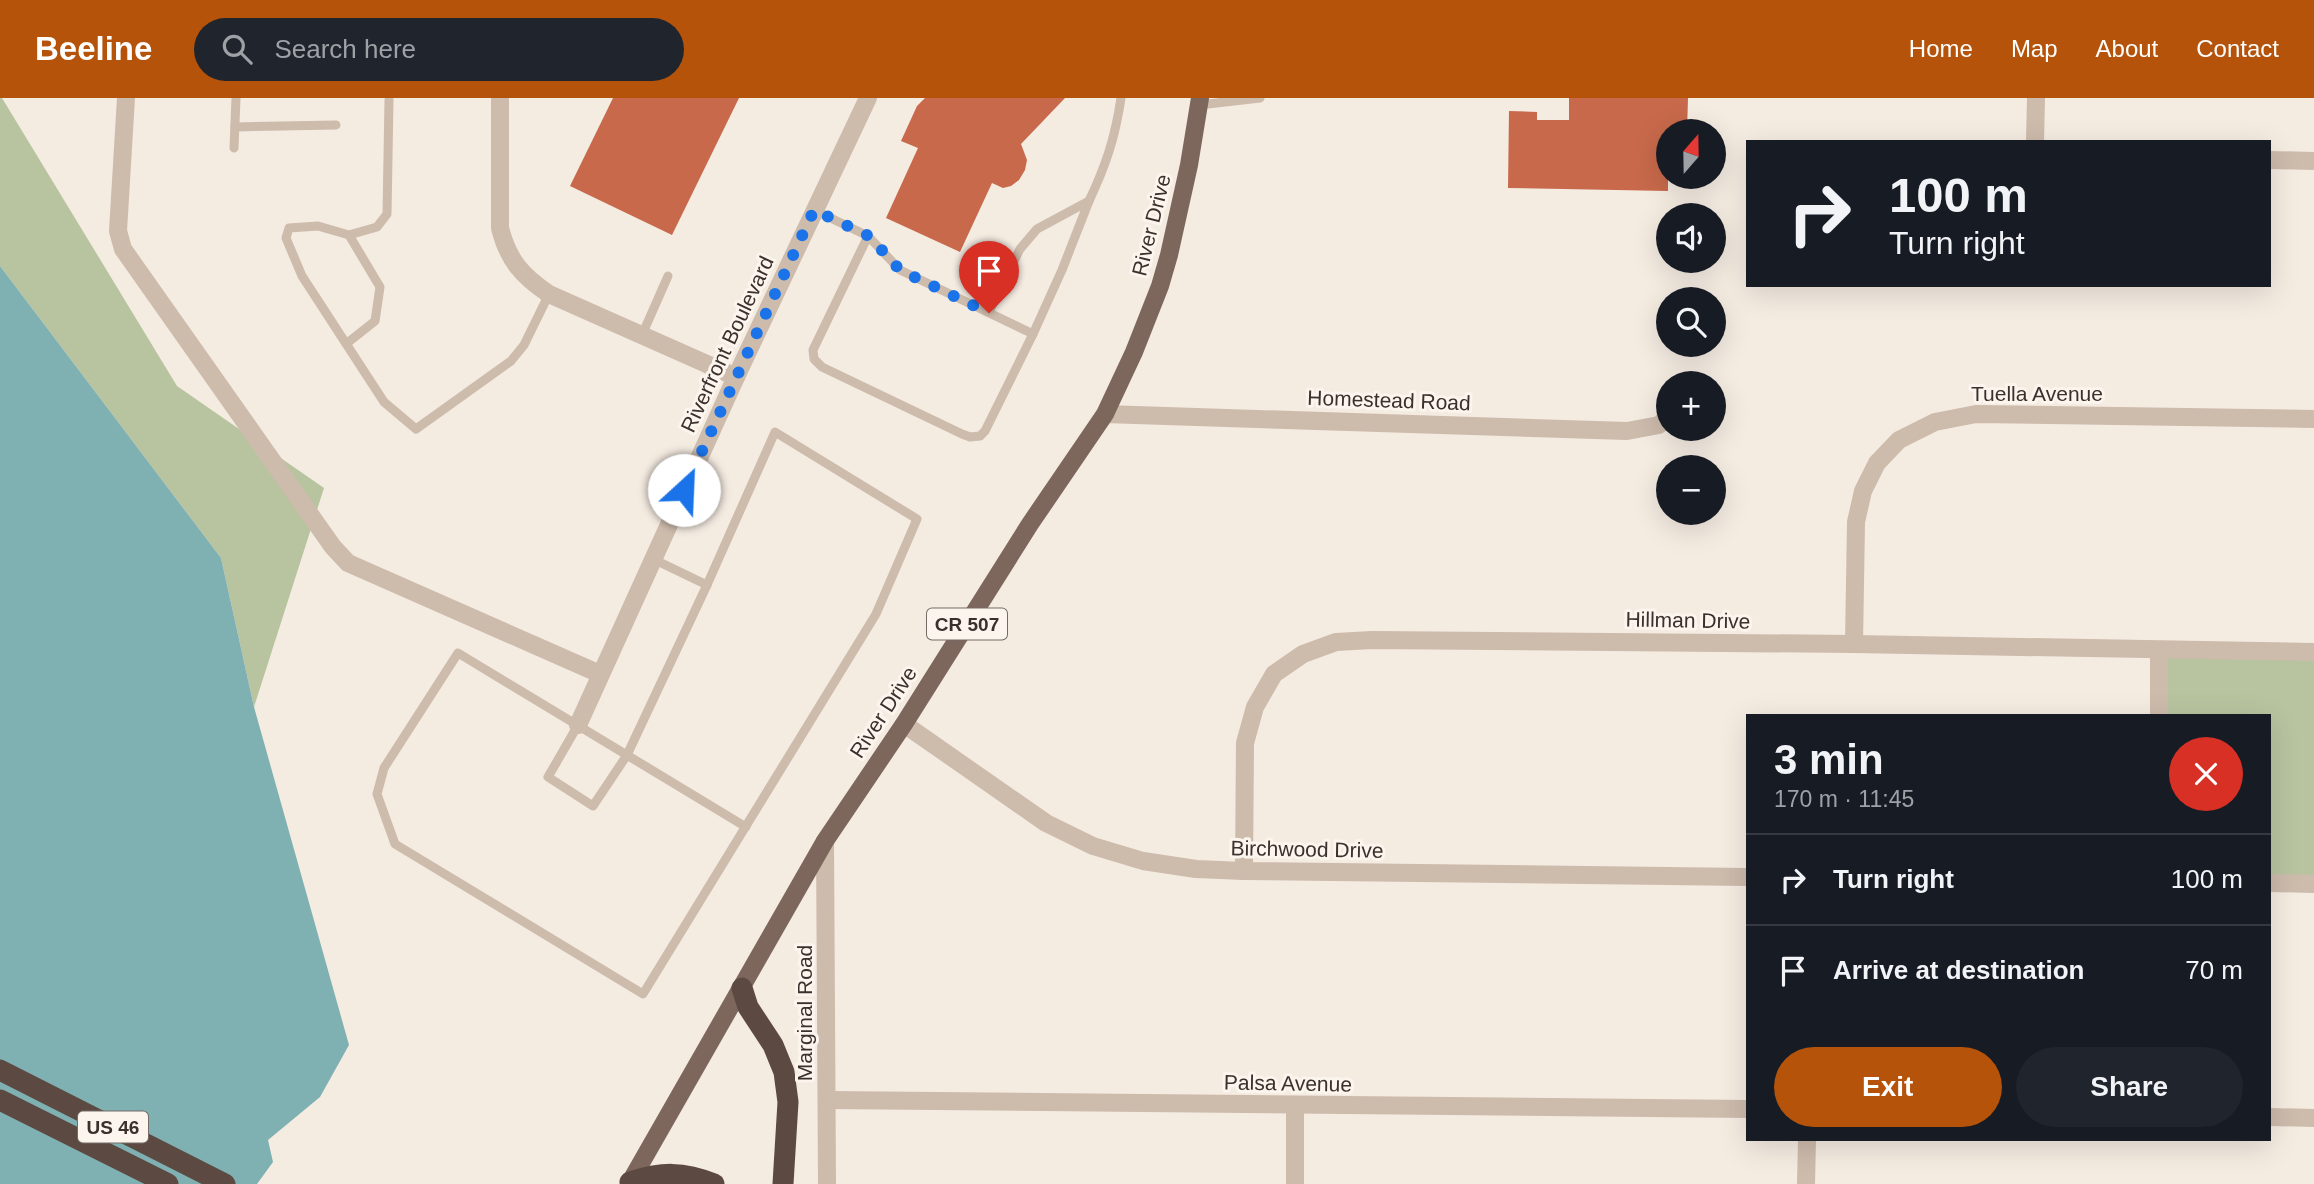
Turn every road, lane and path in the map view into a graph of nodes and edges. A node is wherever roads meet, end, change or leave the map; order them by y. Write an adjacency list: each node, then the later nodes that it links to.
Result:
1 (126, 98): 35 (street)
2 (236, 98): 11 (lane)
3 (500, 98): 21 (street)
4 (868, 98): 17 (street, Riverfront Boulevard)
5 (1121, 98): 16 (lane)
6 (1260, 98): 9 (lane)
7 (2036, 98): 12 (street)
8 (389, 100): 18 (lane)
9 (1199, 101): 27 (main road, River Drive / CR 507)
10 (336, 125): 11 (lane)
11 (235, 127): 13 (lane)
12 (2035, 140)
13 (234, 148)
14 (2271, 160): 15 (street)
15 (2314, 161)
16 (1089, 201): 22 (lane); 23 (lane)
17 (814, 210): 19 (lane); 26 (street, Riverfront Boulevard)
18 (349, 235): 25 (lane); 25 (lane)
19 (869, 236): 22 (lane); 23 (lane)
20 (668, 276): 24 (lane)
21 (549, 294): 24 (street); 25 (lane)
22 (989, 313): 23 (lane)
23 (1033, 334)
24 (642, 335): 26 (street)
25 (346, 344)
26 (736, 377): 30 (street, Riverfront Boulevard)
27 (1105, 414): 29 (street, Homestead Road); 37 (main road, River Drive / CR 507)
28 (2314, 419): 32 (street, Tuella Avenue)
29 (1656, 426)
30 (653, 559): 31 (lane); 35 (street, Riverfront Boulevard)
31 (707, 585): 39 (lane); 40 (lane)
32 (1854, 644): 33 (street, Hillman Drive); 42 (street, Hillman Drive)
33 (2160, 651): 34 (street, Hillman Drive); 36 (street)
34 (2314, 652)
35 (600, 674): 38 (street, Riverfront Boulevard)
36 (2159, 714)
37 (904, 724): 41 (main road, River Drive / CR 507); 42 (street, Birchwood Drive)
38 (578, 725): 39 (lane); 39 (lane); 40 (lane)
39 (627, 755): 40 (lane)
40 (746, 827)
41 (825, 841): 46 (main road, River Drive / CR 507); 49 (street, Marginal Road)
42 (1244, 871): 43 (street, Birchwood Drive)
43 (1746, 877)
44 (2271, 883): 45 (street)
45 (2314, 884)
46 (742, 988): 55 (main road, River Drive / CR 507); 59 (highway)
47 (0, 1070): 57 (highway, US 46)
48 (0, 1100): 56 (highway, US 46)
49 (827, 1100): 50 (street, Palsa Avenue); 60 (street, Marginal Road)
50 (1295, 1106): 51 (street, Palsa Avenue); 61 (street)
51 (1746, 1109)
52 (2271, 1117): 53 (street)
53 (2314, 1118)
54 (1807, 1141): 62 (street)
55 (630, 1183): 58 (highway)
56 (168, 1184)
57 (225, 1184)
58 (714, 1184)
59 (783, 1184)
60 (827, 1184)
61 (1295, 1184)
62 (1806, 1184)

